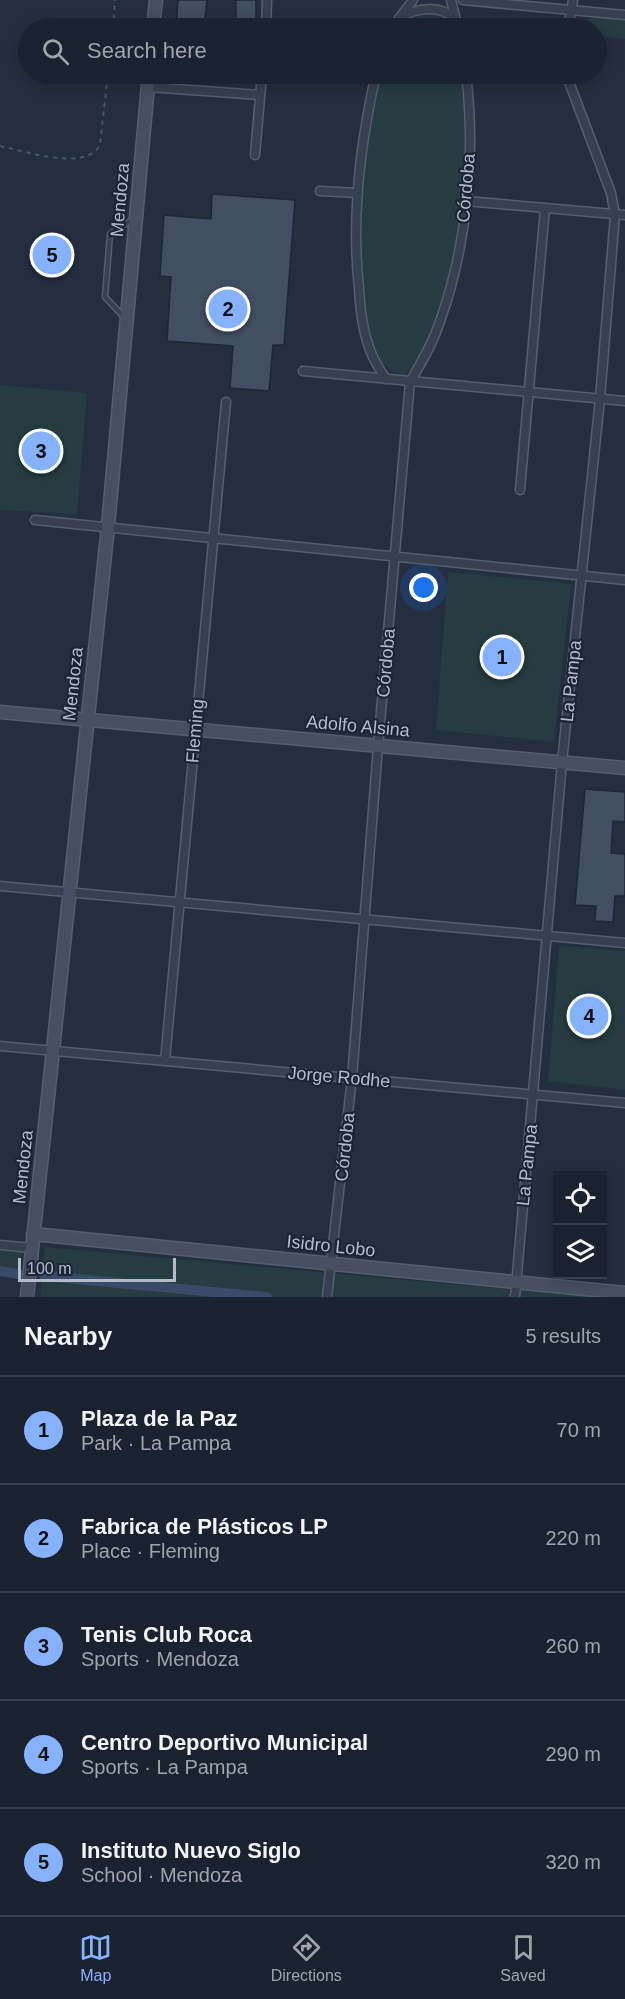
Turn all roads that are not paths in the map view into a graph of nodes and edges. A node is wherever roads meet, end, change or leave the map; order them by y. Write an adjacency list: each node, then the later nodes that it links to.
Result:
1 (156, 0): 9 (main road)
2 (267, 0): 10 (street)
3 (413, 0): 11 (street)
4 (451, 0): 13 (street)
5 (463, 0): 7 (street)
6 (573, 0): 7 (street)
7 (572, 10): 8 (street); 14 (street)
8 (625, 15)
9 (154, 18)
10 (266, 18)
11 (399, 18): 12 (street)
12 (454, 18)
13 (455, 18)
14 (570, 18)
15 (148, 84): 20 (main road, Mendoza)
16 (261, 84): 21 (street)
17 (374, 84): 24 (street)
18 (467, 84): 25 (street, Córdoba)
19 (570, 84): 27 (street, La Pampa)
20 (148, 87): 21 (street); 29 (main road, Mendoza)
21 (260, 95): 22 (street)
22 (255, 155)
23 (320, 191): 24 (street)
24 (358, 194): 32 (street)
25 (466, 201): 26 (street); 33 (street, Córdoba)
26 (544, 208): 27 (street); 34 (street)
27 (615, 214): 28 (street); 35 (street, La Pampa)
28 (625, 215)
29 (137, 216): 30 (main road, Mendoza); 30 (lane)
30 (127, 320): 40 (main road, Mendoza)
31 (303, 371): 32 (street)
32 (386, 379): 33 (street)
33 (410, 382): 34 (street); 42 (street, Córdoba)
34 (528, 393): 35 (street); 38 (street)
35 (600, 399): 36 (street); 43 (street, La Pampa)
36 (625, 401)
37 (226, 402): 41 (street, Fleming)
38 (520, 490)
39 (35, 520): 40 (street)
40 (108, 526): 41 (street); 46 (main road, Mendoza)
41 (214, 537): 42 (street); 47 (street, Fleming)
42 (396, 557): 43 (street); 48 (street, Córdoba)
43 (581, 576): 44 (street); 49 (street, La Pampa)
44 (625, 580)
45 (0, 712): 46 (main road, Adolfo Alsina)
46 (87, 720): 47 (main road, Adolfo Alsina); 52 (main road, Mendoza)
47 (195, 729): 48 (main road, Adolfo Alsina); 53 (street, Fleming)
48 (378, 746): 49 (main road, Adolfo Alsina); 54 (street, Córdoba)
49 (562, 762): 50 (main road, Adolfo Alsina); 55 (street, La Pampa)
50 (625, 768)
51 (0, 886): 52 (street)
52 (69, 892): 53 (street); 58 (main road, Mendoza)
53 (179, 903): 54 (street); 59 (street, Fleming)
54 (364, 920): 55 (street); 60 (street, Córdoba)
55 (548, 936): 56 (street); 61 (street, La Pampa)
56 (625, 943)
57 (0, 1046): 58 (street, Jorge Rodhe)
58 (54, 1051): 59 (street, Jorge Rodhe); 63 (main road, Mendoza)
59 (165, 1061): 60 (street, Jorge Rodhe)
60 (352, 1078): 61 (street, Jorge Rodhe); 66 (street, Córdoba)
61 (534, 1095): 62 (street, Jorge Rodhe); 67 (street, La Pampa)
62 (625, 1103)
63 (33, 1234): 65 (main road, Mendoza); 66 (main road, Isidro Lobo)
64 (0, 1245): 65 (street)
65 (32, 1248): 69 (main road, Mendoza)
66 (332, 1264): 67 (main road, Isidro Lobo); 70 (street, Córdoba)
67 (516, 1282): 68 (main road, Isidro Lobo); 71 (street, La Pampa)
68 (625, 1293)
69 (27, 1297)
70 (327, 1297)
71 (515, 1297)

